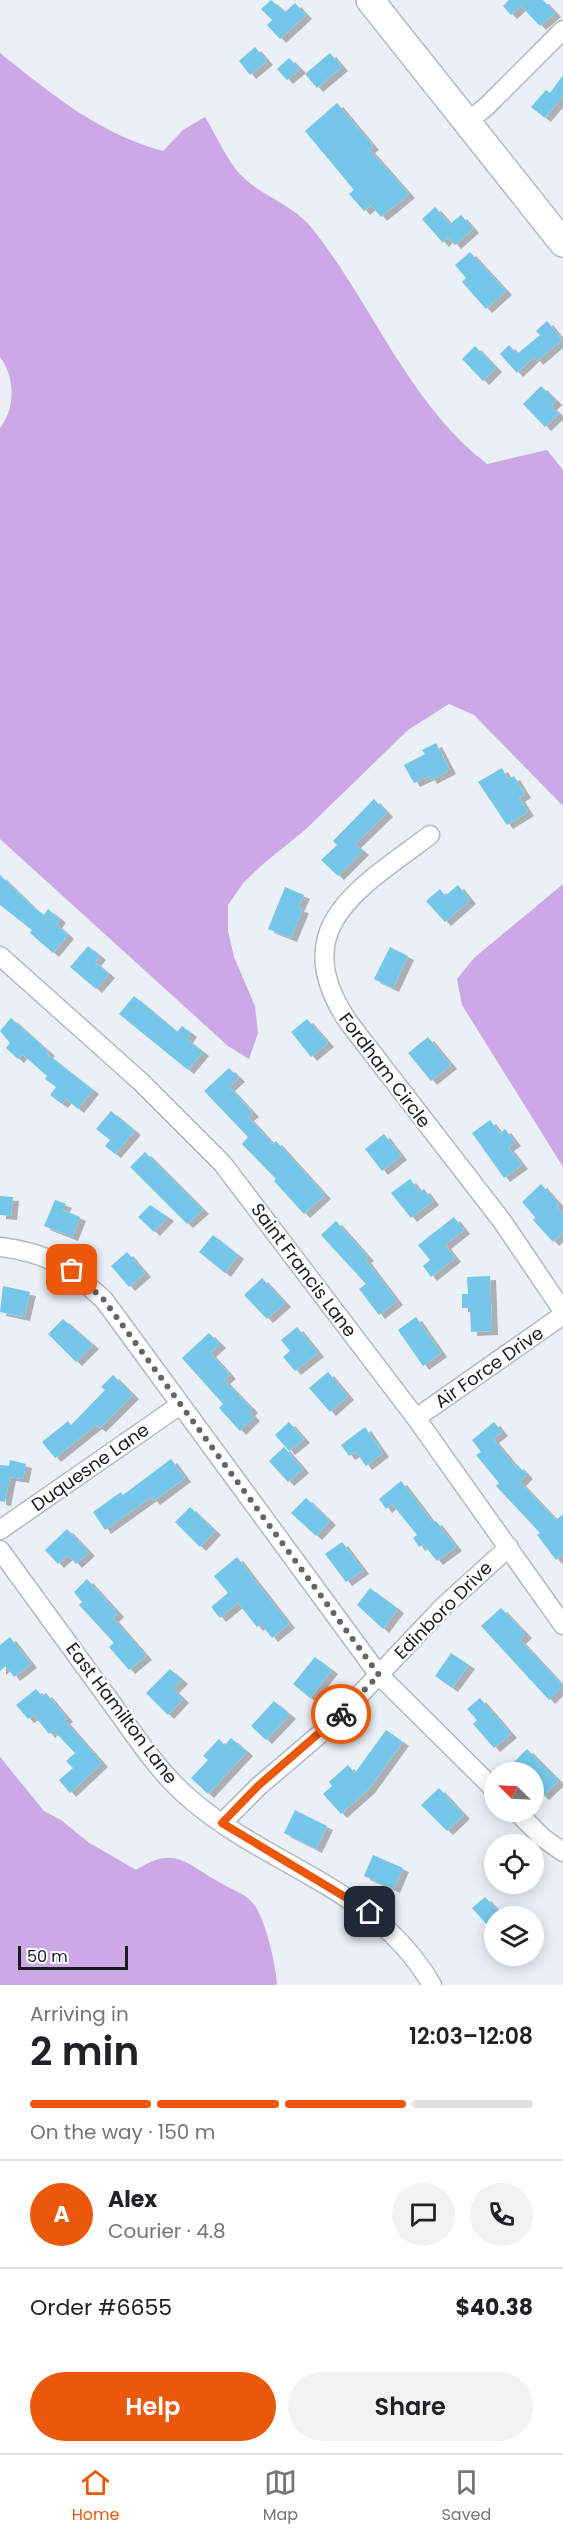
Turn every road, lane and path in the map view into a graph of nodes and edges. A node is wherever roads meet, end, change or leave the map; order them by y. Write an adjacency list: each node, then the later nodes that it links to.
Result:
1 (370, 0): 3 (main road)
2 (563, 30): 3 (street)
3 (467, 122): 4 (main road)
4 (563, 243)
5 (430, 835): 8 (street, Fordham Circle)
6 (0, 956): 10 (street, Saint Francis Lane)
7 (0, 1247): 9 (street)
8 (563, 1313): 10 (street, Air Force Drive)
9 (180, 1405): 11 (street, Duquesne Lane); 15 (street)
10 (416, 1418): 12 (street, Saint Francis Lane)
11 (0, 1530)
12 (509, 1547): 14 (street, Saint Francis Lane); 15 (street, Edinboro Drive)
13 (0, 1550): 18 (street, East Hamilton Lane)
14 (563, 1625)
15 (379, 1675): 16 (street); 18 (street, Edinboro Drive)
16 (484, 1779)
17 (527, 1822): 19 (street)
18 (222, 1823): 20 (street, East Hamilton Lane)
19 (563, 1852)
20 (432, 1985)

